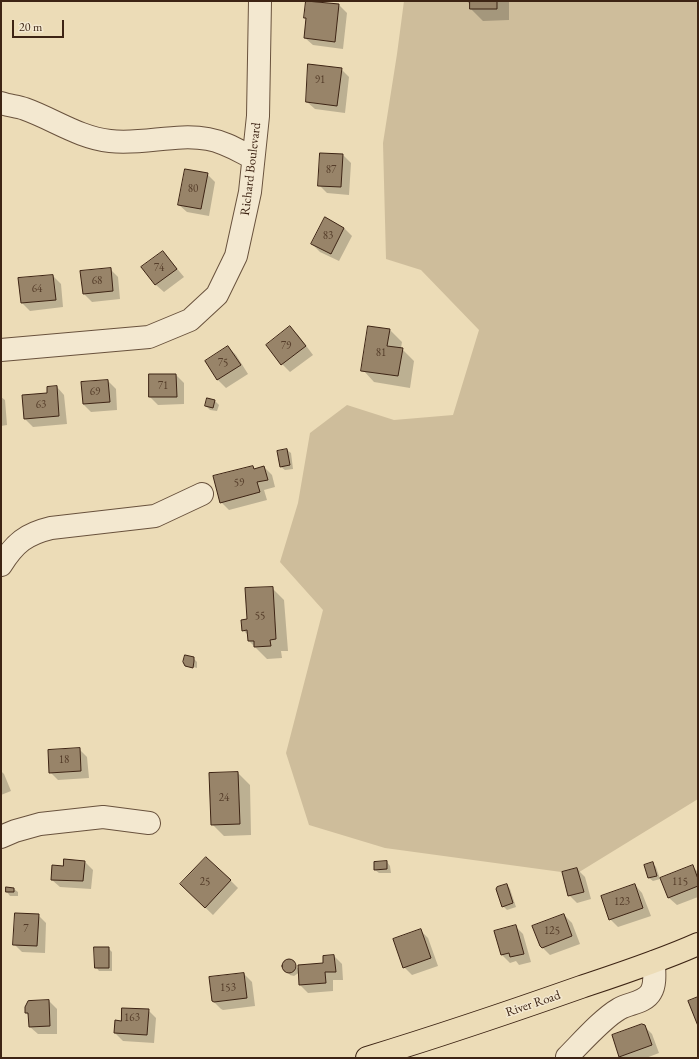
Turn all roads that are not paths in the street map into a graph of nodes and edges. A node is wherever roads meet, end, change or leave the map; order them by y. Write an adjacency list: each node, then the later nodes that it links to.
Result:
1 (260, 1): 3 (street, Richard Boulevard)
2 (1, 103): 3 (street)
3 (253, 158): 4 (street, Richard Boulevard)
4 (1, 350)
5 (202, 494): 6 (street)
6 (1, 565)
7 (149, 823): 8 (street)
8 (1, 837)
9 (698, 944): 10 (main road, River Road)
10 (654, 962): 11 (street); 12 (main road, River Road)
11 (567, 1057)
12 (367, 1058)

